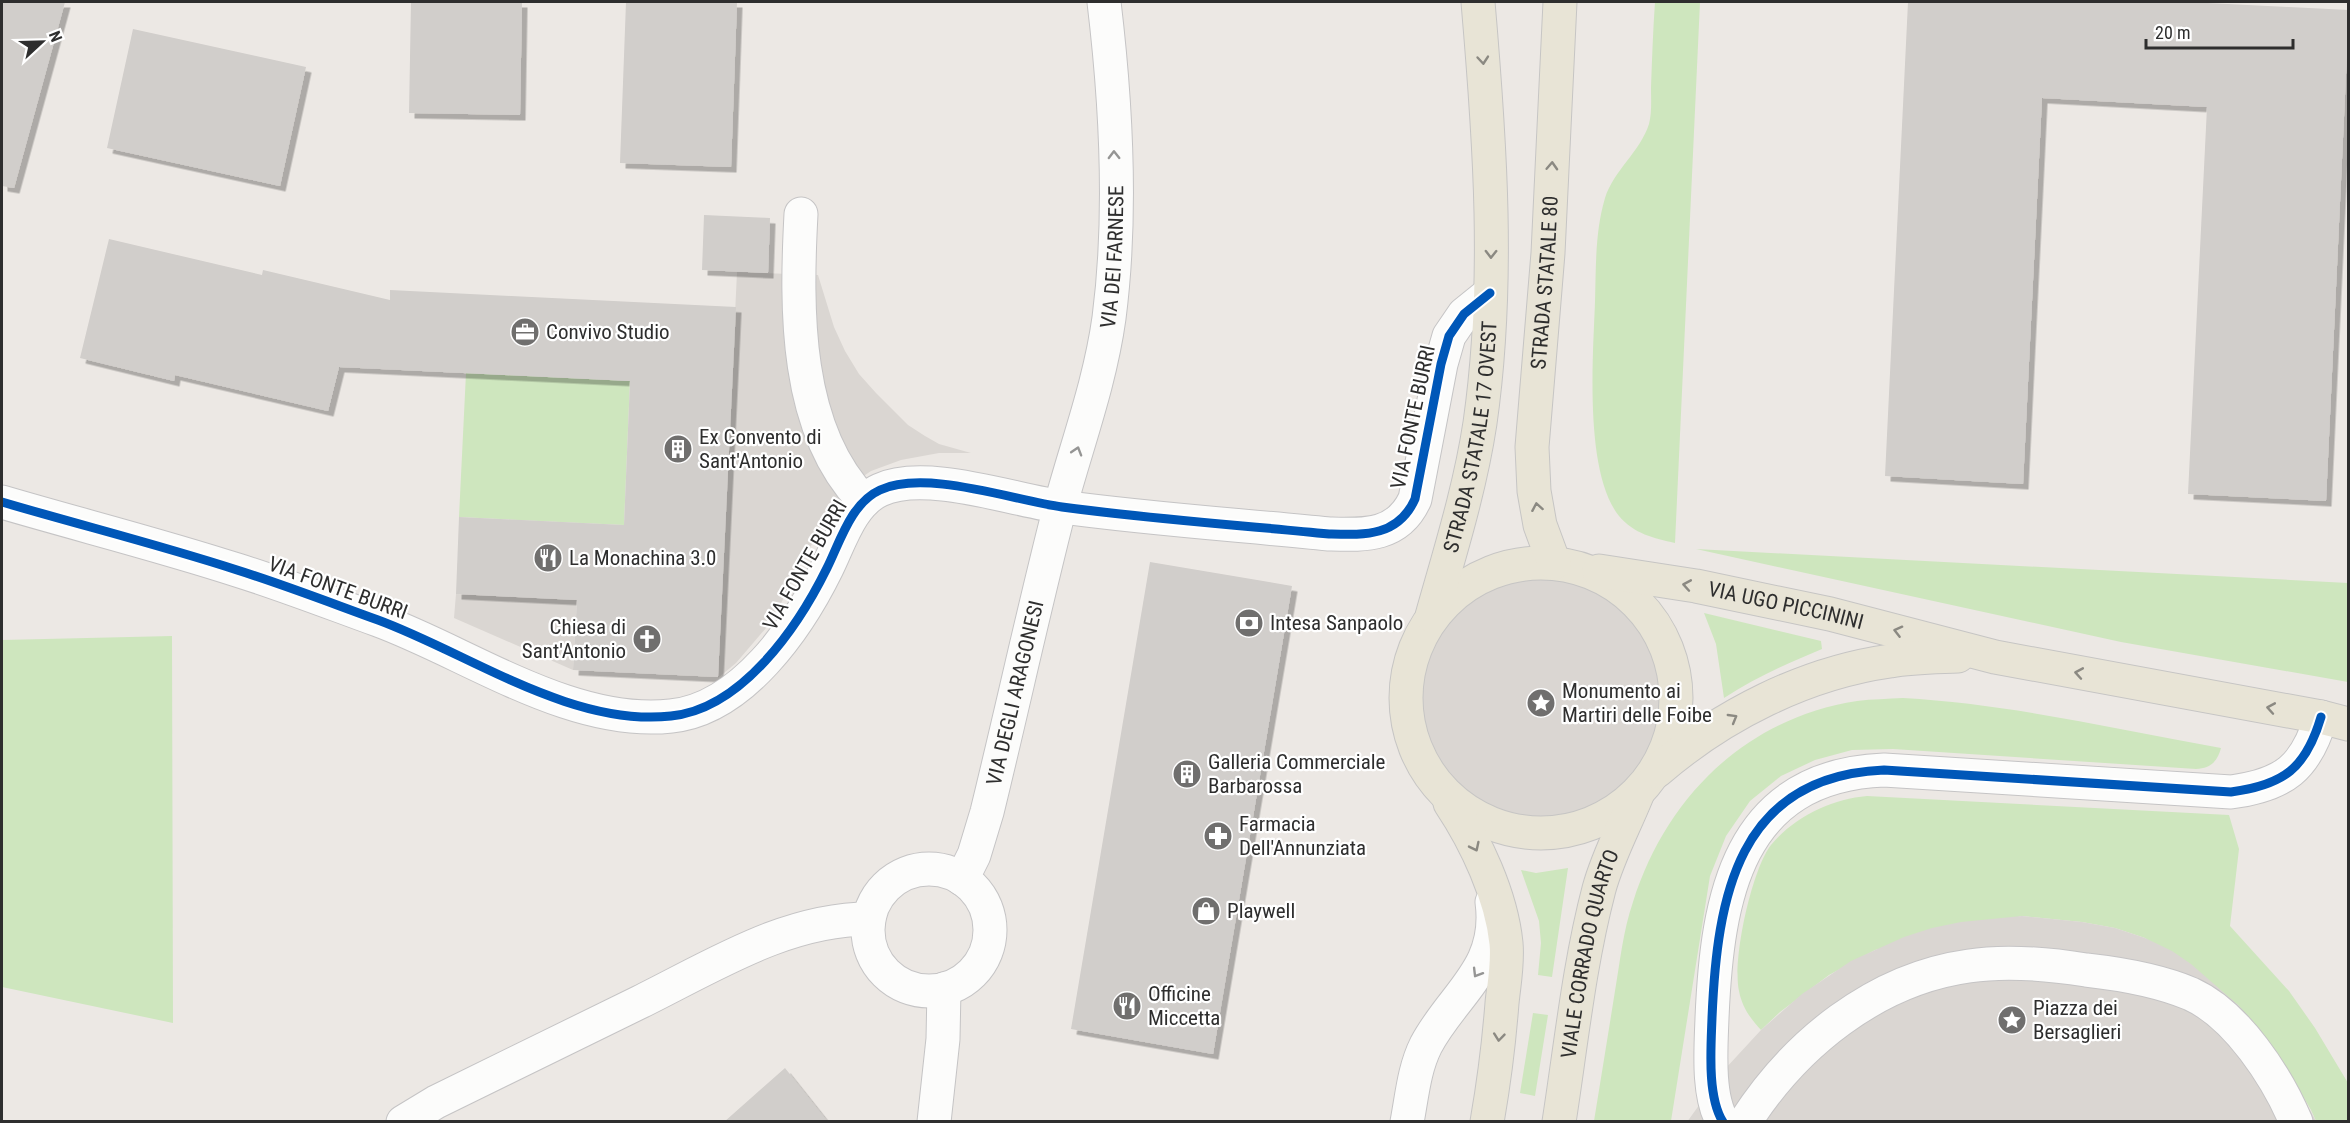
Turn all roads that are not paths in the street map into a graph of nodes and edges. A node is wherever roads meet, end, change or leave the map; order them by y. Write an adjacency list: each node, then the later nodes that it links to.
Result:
1 (1104, 2): 8 (street, VIA DEI FARNESE, one-way to 1)
2 (1478, 2): 5 (main road, STRADA STATALE 17 OVEST, one-way to 5)
3 (1560, 2): 9 (main road, STRADA STATALE 80, one-way to 3)
4 (801, 214): 6 (street)
5 (1491, 293): 8 (street, VIA FONTE BURRI); 10 (main road, STRADA STATALE 17 OVEST)
6 (864, 501): 7 (street, VIA FONTE BURRI); 8 (street, VIA FONTE BURRI)
7 (2, 502)
8 (1060, 507): 16 (street, VIA DEGLI ARAGONESI)
9 (1564, 564): 10 (main road); 11 (main road, VIA UGO PICCININI, one-way to 9); 13 (main road, VIALE CORRADO QUARTO)
10 (1431, 618): 14 (main road)
11 (1995, 657): 12 (main road, VIA UGO PICCININI, one-way to 11); 13 (main road, VIA UGO PICCININI, one-way to 11)
12 (2335, 721): 24 (street)
13 (1645, 783): 14 (main road, VIA UGO PICCININI); 23 (main road, VIALE CORRADO QUARTO)
14 (1437, 784): 15 (main road, one-way to 15)
15 (1487, 877): 21 (street, one-way to 21); 22 (main road, one-way to 22)
16 (962, 879): 17 (street); 18 (street)
17 (869, 919): 18 (street); 19 (street)
18 (944, 989): 20 (street)
19 (403, 1122)
20 (934, 1122)
21 (1407, 1122)
22 (1487, 1122)
23 (1559, 1122)
24 (1723, 1122)
25 (1745, 1122): 26 (street)
26 (2296, 1122)

